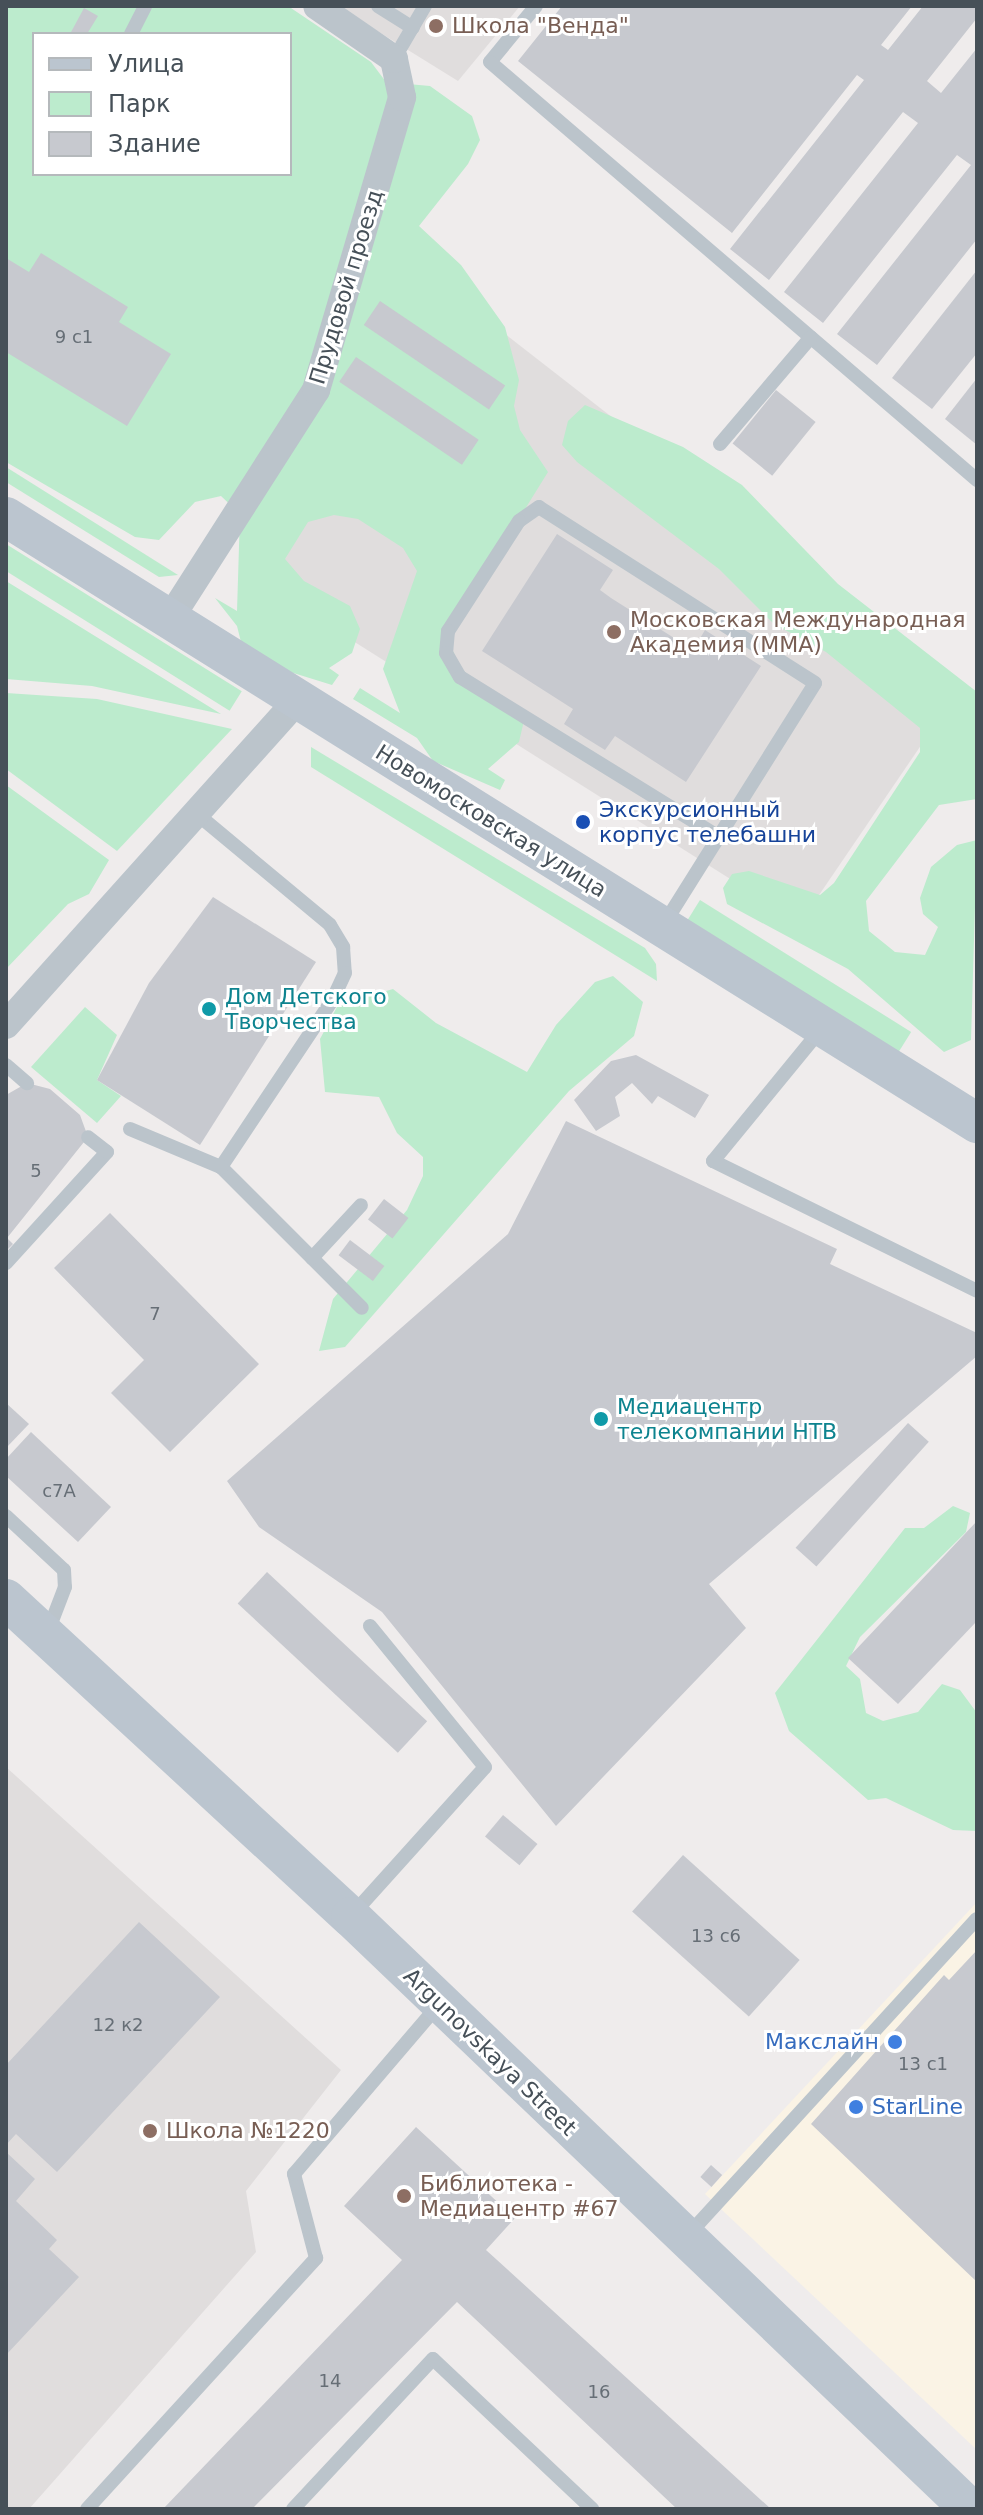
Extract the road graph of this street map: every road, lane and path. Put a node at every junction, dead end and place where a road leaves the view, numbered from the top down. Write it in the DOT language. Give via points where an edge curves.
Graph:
graph roads {
  1 [pos="145,6"];
  2 [pos="317,6"];
  3 [pos="378,6"];
  4 [pos="425,6"];
  5 [pos="536,6"];
  6 [pos="413,28"];
  7 [pos="132,32"];
  8 [pos="394,59"];
  9 [pos="811,337"];
  10 [pos="720,444"];
  11 [pos="977,480"];
  12 [pos="6,517"];
  13 [pos="169,620"];
  14 [pos="298,700"];
  15 [pos="197,814"];
  16 [pos="716,835"];
  17 [pos="662,928"];
  18 [pos="6,1025"];
  19 [pos="822,1028"];
  20 [pos="6,1065"];
  21 [pos="27,1083"];
  22 [pos="977,1123"];
  23 [pos="130,1129"];
  24 [pos="88,1137"];
  25 [pos="221,1167"];
  26 [pos="361,1205"];
  27 [pos="312,1258"];
  28 [pos="6,1263"];
  29 [pos="977,1291"];
  30 [pos="362,1308"];
  31 [pos="6,1516"];
  32 [pos="6,1599"];
  33 [pos="370,1626"];
  34 [pos="46,1636"];
  35 [pos="351,1917"];
  36 [pos="977,1919"];
  37 [pos="439,2004"];
  38 [pos="684,2239"];
  39 [pos="87,2509"];
  40 [pos="293,2509"];
  41 [pos="592,2509"];
  42 [pos="970,2509"];
  1 -- 7 [label="lane"];
  2 -- 8 [label="street"];
  3 -- 6 [label="lane"];
  4 -- 6 [label="lane"];
  5 -- 9 [label="lane" via="490,62"];
  6 -- 8 [label="lane"];
  8 -- 13 [label="street, Прудовой проезд" via="402,97 330,356 299,420"];
  9 -- 10 [label="lane"];
  9 -- 11 [label="lane"];
  12 -- 13 [label="main road, Новомосковская улица"];
  13 -- 14 [label="main road, Новомосковская улица"];
  14 -- 15 [label="street"];
  14 -- 17 [label="main road, Новомосковская улица"];
  15 -- 18 [label="street"];
  15 -- 25 [label="lane" via="330,925 344,960 333,999"];
  16 -- 16 [label="lane" via="460,677 446,653 448,631 519,521 539,507 815,683"];
  16 -- 17 [label="lane"];
  17 -- 19 [label="main road, Новомосковская улица"];
  19 -- 22 [label="main road, Новомосковская улица"];
  19 -- 29 [label="lane" via="713,1161"];
  20 -- 21 [label="lane"];
  23 -- 25 [label="lane"];
  24 -- 28 [label="lane" via="107,1152"];
  25 -- 27 [label="lane"];
  26 -- 27 [label="lane"];
  27 -- 30 [label="lane"];
  31 -- 34 [label="lane" via="64,1570 65,1587"];
  32 -- 34 [label="main road, Argunovskaya Street"];
  33 -- 35 [label="lane" via="485,1767"];
  34 -- 35 [label="main road, Argunovskaya Street"];
  35 -- 37 [label="main road, Argunovskaya Street"];
  36 -- 38 [label="lane"];
  37 -- 38 [label="main road, Argunovskaya Street"];
  37 -- 39 [label="lane" via="294,2174 316,2258"];
  38 -- 42 [label="main road, Argunovskaya Street"];
  40 -- 41 [label="lane" via="433,2359"];
}
